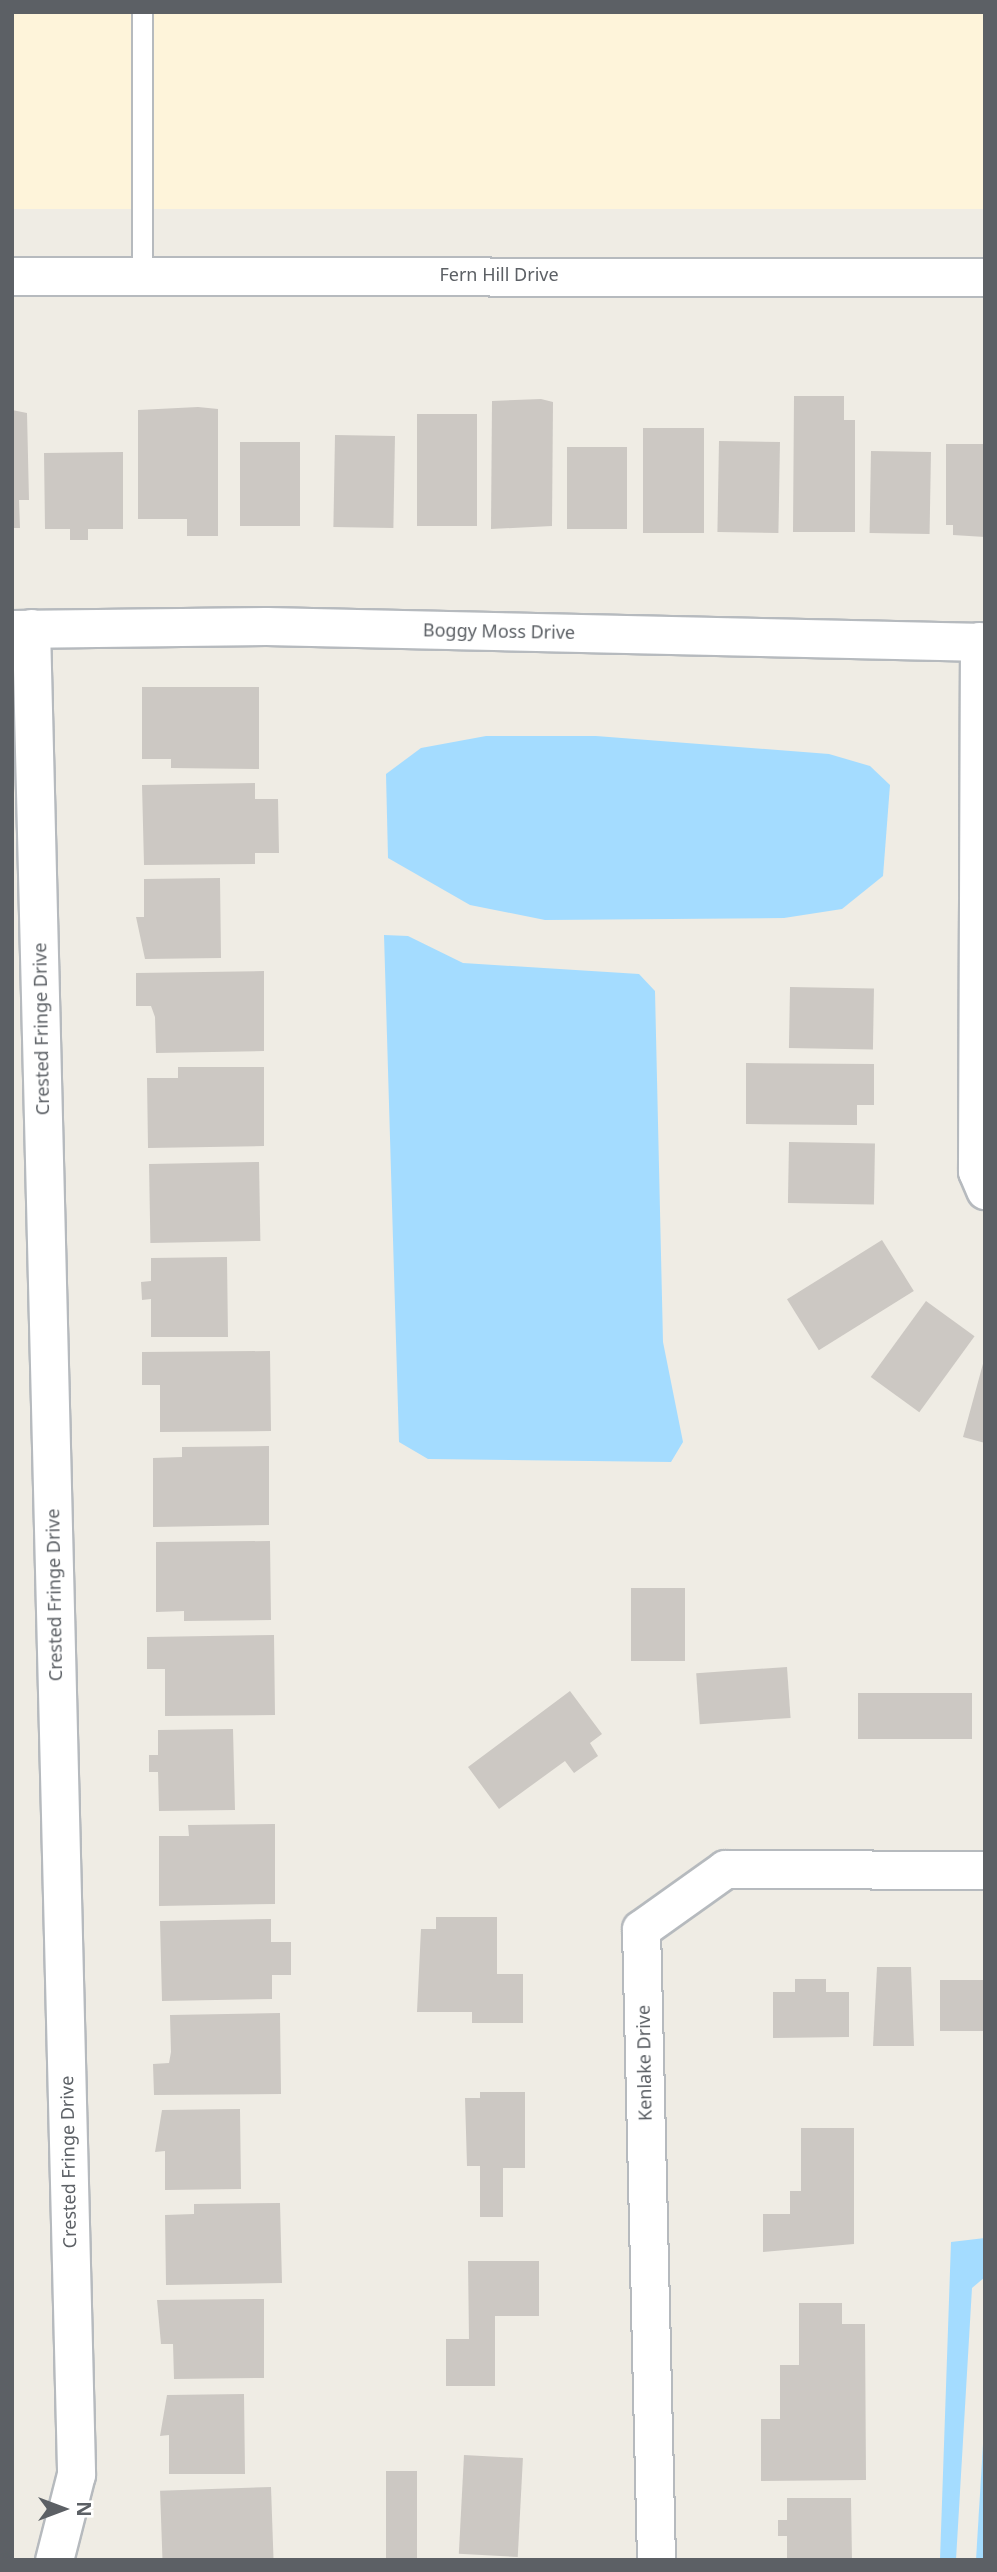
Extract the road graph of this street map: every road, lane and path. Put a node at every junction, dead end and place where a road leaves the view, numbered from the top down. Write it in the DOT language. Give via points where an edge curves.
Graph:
graph roads {
  1 [pos="142,12"];
  2 [pos="12,276"];
  3 [pos="142,276"];
  4 [pos="985,277"];
  5 [pos="22,629"];
  6 [pos="982,641"];
  7 [pos="985,1190"];
  8 [pos="985,1870"];
  9 [pos="54,2560"];
  10 [pos="656,2560"];
  1 -- 3 [label="lane"];
  2 -- 3 [label="street, Fern Hill Drive"];
  3 -- 4 [label="street, Fern Hill Drive"];
  5 -- 6 [label="street, Boggy Moss Drive" via="267,626"];
  5 -- 9 [label="street, Crested Fringe Drive" via="76,2474"];
  6 -- 7 [label="street" via="977,1171"];
  8 -- 10 [label="street, Kenlake Drive" via="724,1869 641,1929"];
}
